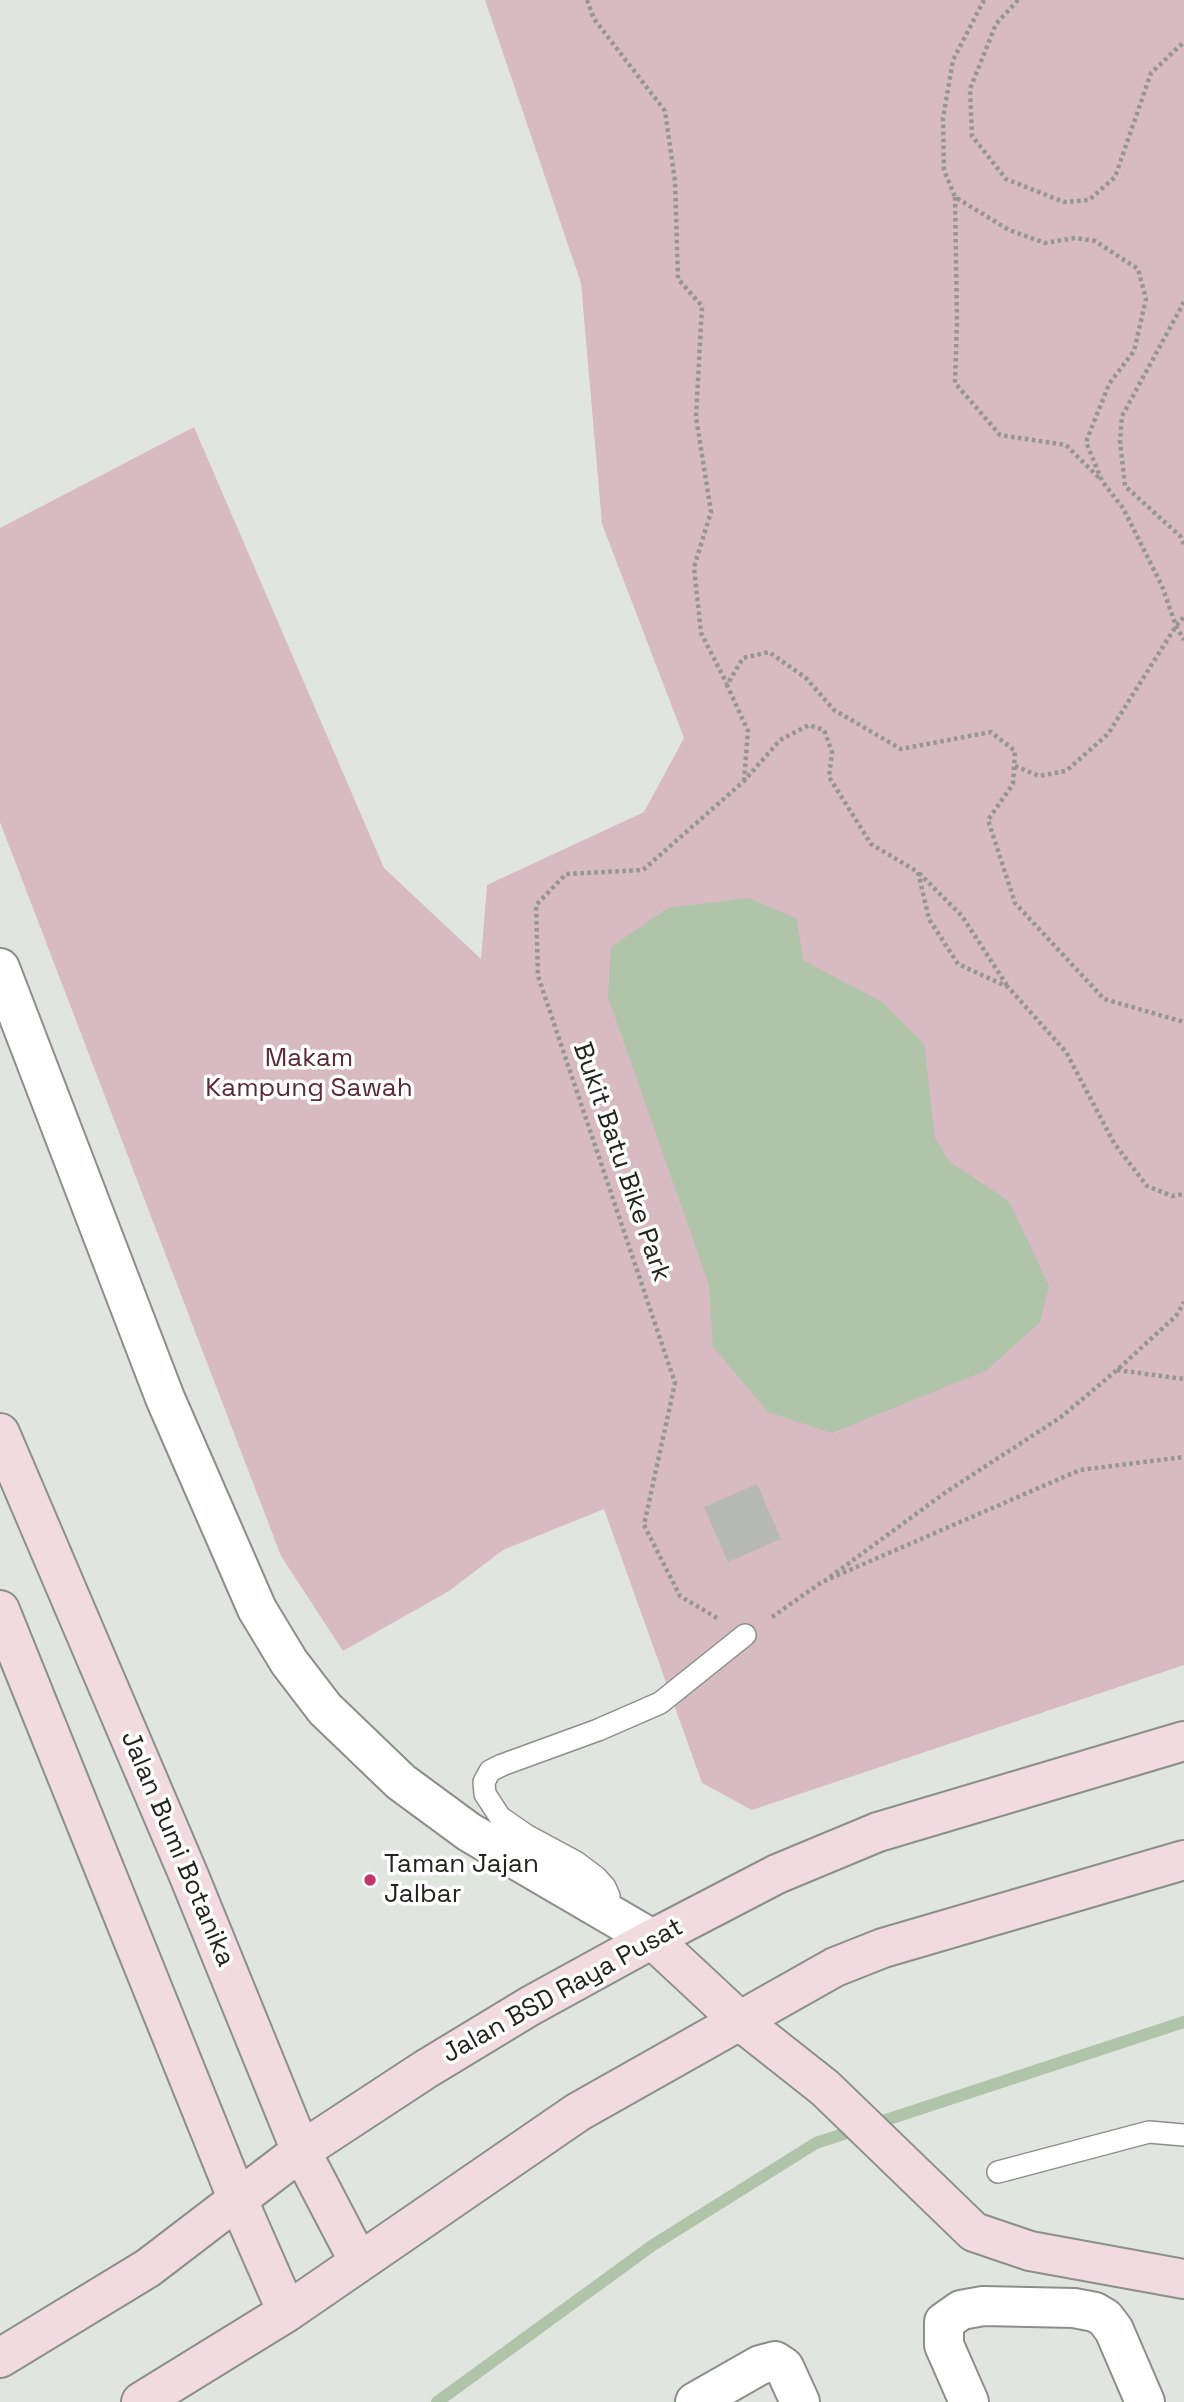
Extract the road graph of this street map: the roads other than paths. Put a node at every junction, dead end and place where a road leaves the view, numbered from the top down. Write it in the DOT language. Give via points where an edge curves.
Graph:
graph roads {
  1 [pos="0,968"];
  2 [pos="0,1433"];
  3 [pos="0,1610"];
  4 [pos="745,1635"];
  5 [pos="1184,1741"];
  6 [pos="1184,1860"];
  7 [pos="605,1911"];
  8 [pos="652,1939"];
  9 [pos="739,2020"];
  10 [pos="1184,2136"];
  11 [pos="301,2151"];
  12 [pos="998,2172"];
  13 [pos="237,2198"];
  14 [pos="359,2262"];
  15 [pos="1184,2279"];
  16 [pos="287,2312"];
  17 [pos="0,2358"];
  18 [pos="794,2388"];
  19 [pos="141,2402"];
  20 [pos="695,2402"];
  21 [pos="969,2402"];
  22 [pos="1145,2402"];
  1 -- 7 [label="street" via="165,1398 257,1609 289,1662 325,1709 401,1783 469,1832"];
  2 -- 11 [label="main road, Jalan Bumi Botanika"];
  3 -- 13 [label="main road"];
  4 -- 7 [label="lane" via="660,1703 502,1765 484,1782 485,1794 500,1817 596,1877 608,1896"];
  5 -- 8 [label="main road, Jalan BSD Raya Pusat" via="878,1832 777,1874"];
  6 -- 9 [label="main road" via="883,1948 835,1967"];
  7 -- 8 [label="street"];
  8 -- 9 [label="main road"];
  8 -- 11 [label="main road, Jalan BSD Raya Pusat" via="426,2068"];
  9 -- 14 [label="main road" via="578,2112"];
  9 -- 15 [label="main road" via="825,2088 974,2232 1030,2252"];
  10 -- 12 [label="lane" via="1149,2132"];
  11 -- 13 [label="main road, Jalan BSD Raya Pusat"];
  11 -- 14 [label="main road, Jalan Bumi Botanika"];
  13 -- 16 [label="main road"];
  13 -- 17 [label="main road, Jalan BSD Raya Pusat" via="148,2268"];
  14 -- 16 [label="main road"];
  16 -- 19 [label="main road"];
  18 -- 20 [label="street" via="784,2367 775,2361"];
  21 -- 22 [label="street" via="944,2345 944,2322 961,2310 983,2306 1095,2312 1114,2330"];
}
